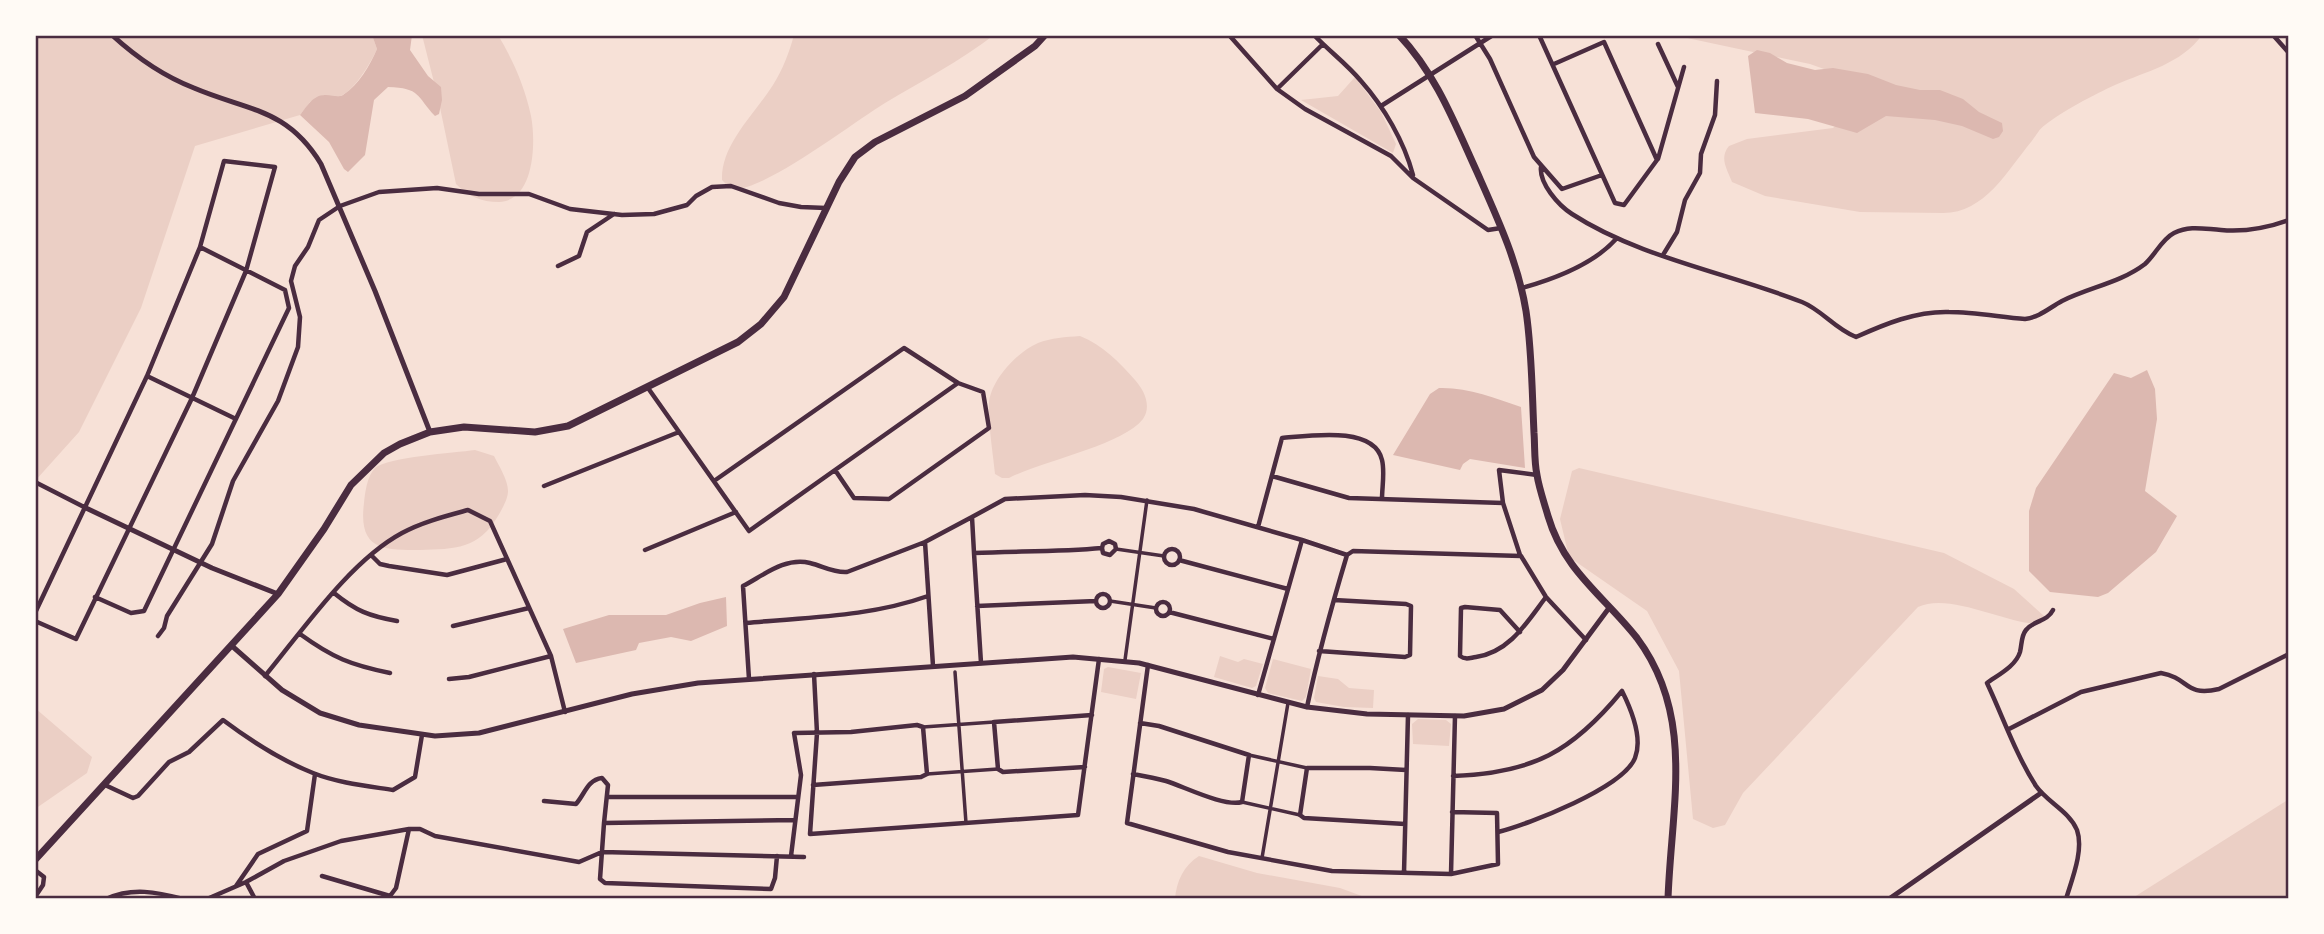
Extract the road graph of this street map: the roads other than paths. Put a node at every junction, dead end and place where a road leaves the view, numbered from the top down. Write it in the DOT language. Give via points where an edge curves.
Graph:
graph roads {
  1 [pos="112,35"];
  2 [pos="1045,35"];
  3 [pos="1229,35"];
  4 [pos="1314,35"];
  5 [pos="1399,35"];
  6 [pos="1475,35"];
  7 [pos="1493,35"];
  8 [pos="1539,35"];
  9 [pos="2273,35"];
  10 [pos="1480,43"];
  11 [pos="1323,44"];
  12 [pos="1658,44"];
  13 [pos="2289,53"];
  14 [pos="1554,64"];
  15 [pos="1684,67"];
  16 [pos="1430,74"];
  17 [pos="1717,81"];
  18 [pos="1678,88"];
  19 [pos="1278,89"];
  20 [pos="1381,106"];
  21 [pos="1657,160"];
  22 [pos="1541,167"];
  23 [pos="1602,175"];
  24 [pos="1413,178"];
  25 [pos="340,206"];
  26 [pos="827,208"];
  27 [pos="614,214"];
  28 [pos="2289,220"];
  29 [pos="1501,228"];
  30 [pos="1616,239"];
  31 [pos="200,247"];
  32 [pos="1663,255"];
  33 [pos="558,266"];
  34 [pos="246,271"];
  35 [pos="1521,288"];
  36 [pos="147,376"];
  37 [pos="957,383"];
  38 [pos="648,388"];
  39 [pos="192,398"];
  40 [pos="236,419"];
  41 [pos="430,432"];
  42 [pos="679,432"];
  43 [pos="835,470"];
  44 [pos="1537,475"];
  45 [pos="1272,476"];
  46 [pos="714,481"];
  47 [pos="35,482"];
  48 [pos="544,486"];
  49 [pos="1382,499"];
  50 [pos="1147,500"];
  51 [pos="1503,503"];
  52 [pos="86,508"];
  53 [pos="736,512"];
  54 [pos="972,517"];
  55 [pos="128,527"];
  56 [pos="1258,527"];
  57 [pos="1302,540"];
  58 [pos="925,542"];
  59 [pos="173,548"];
  60 [pos="1102,548"];
  61 [pos="1116,548"];
  62 [pos="645,550"];
  63 [pos="1139,551"];
  64 [pos="974,553"];
  65 [pos="370,555"];
  66 [pos="1347,555"];
  67 [pos="1164,556"];
  68 [pos="1521,556"];
  69 [pos="507,559"];
  70 [pos="1179,560"];
  71 [pos="202,563"];
  72 [pos="1288,589"];
  73 [pos="334,593"];
  74 [pos="278,594"];
  75 [pos="928,596"];
  76 [pos="95,597"];
  77 [pos="1546,597"];
  78 [pos="1334,600"];
  79 [pos="1096,601"];
  80 [pos="1110,601"];
  81 [pos="1132,604"];
  82 [pos="977,606"];
  83 [pos="1156,607"];
  84 [pos="529,608"];
  85 [pos="1609,608"];
  86 [pos="2053,610"];
  87 [pos="1169,611"];
  88 [pos="35,614"];
  89 [pos="35,621"];
  90 [pos="397,621"];
  91 [pos="746,623"];
  92 [pos="453,626"];
  93 [pos="1520,632"];
  94 [pos="300,634"];
  95 [pos="158,636"];
  96 [pos="1274,639"];
  97 [pos="1586,640"];
  98 [pos="232,646"];
  99 [pos="1319,651"];
  100 [pos="2289,654"];
  101 [pos="551,656"];
  102 [pos="1099,658"];
  103 [pos="1125,660"];
  104 [pos="981,663"];
  105 [pos="1148,665"];
  106 [pos="933,666"];
  107 [pos="955,671"];
  108 [pos="390,673"];
  109 [pos="814,674"];
  110 [pos="265,676"];
  111 [pos="449,679"];
  112 [pos="749,679"];
  113 [pos="1258,695"];
  114 [pos="1288,703"];
  115 [pos="1307,706"];
  116 [pos="565,712"];
  117 [pos="1092,715"];
  118 [pos="1408,715"];
  119 [pos="1455,716"];
  120 [pos="994,722"];
  121 [pos="1140,723"];
  122 [pos="959,725"];
  123 [pos="923,727"];
  124 [pos="2009,729"];
  125 [pos="817,733"];
  126 [pos="422,735"];
  127 [pos="1249,755"];
  128 [pos="1279,763"];
  129 [pos="1085,767"];
  130 [pos="1307,768"];
  131 [pos="998,769"];
  132 [pos="1406,770"];
  133 [pos="962,772"];
  134 [pos="315,774"];
  135 [pos="927,774"];
  136 [pos="1133,774"];
  137 [pos="1453,776"];
  138 [pos="105,785"];
  139 [pos="813,785"];
  140 [pos="2041,793"];
  141 [pos="607,797"];
  142 [pos="798,797"];
  143 [pos="544,801"];
  144 [pos="1242,802"];
  145 [pos="1271,809"];
  146 [pos="1452,811"];
  147 [pos="1300,815"];
  148 [pos="795,820"];
  149 [pos="604,823"];
  150 [pos="966,823"];
  151 [pos="1405,824"];
  152 [pos="409,830"];
  153 [pos="1499,832"];
  154 [pos="602,852"];
  155 [pos="777,856"];
  156 [pos="791,856"];
  157 [pos="804,857"];
  158 [pos="35,860"];
  159 [pos="1262,860"];
  160 [pos="35,870"];
  161 [pos="1404,873"];
  162 [pos="1451,874"];
  163 [pos="322,876"];
  164 [pos="246,882"];
  165 [pos="236,887"];
  166 [pos="35,897"];
  167 [pos="106,899"];
  168 [pos="183,899"];
  169 [pos="207,899"];
  170 [pos="255,899"];
  171 [pos="1668,899"];
  172 [pos="1889,899"];
  173 [pos="2066,899"];
  1 -- 25 [label="street" via="177,80 282,121 312,150"];
  2 -- 26 [label="main road" via="965,96 864,149 849,166"];
  3 -- 19 [label="street"];
  4 -- 11 [label="street"];
  5 -- 16 [label="main road"];
  6 -- 10 [label="street"];
  7 -- 10 [label="street"];
  8 -- 14 [label="street"];
  9 -- 13 [label="street"];
  10 -- 16 [label="street"];
  10 -- 22 [label="street"];
  11 -- 19 [label="street"];
  11 -- 20 [label="street"];
  12 -- 18 [label="street"];
  14 -- 21 [label="street" via="1604,42"];
  14 -- 23 [label="street"];
  15 -- 18 [label="street"];
  16 -- 20 [label="street"];
  16 -- 29 [label="main road"];
  17 -- 32 [label="street" via="1715,115 1701,154 1700,173"];
  18 -- 21 [label="street"];
  19 -- 24 [label="street" via="1391,156"];
  20 -- 24 [label="street"];
  21 -- 23 [label="street" via="1624,205 1615,203"];
  22 -- 23 [label="street" via="1562,188"];
  22 -- 30 [label="street" via="1540,176 1570,213"];
  24 -- 29 [label="street" via="1488,230"];
  25 -- 27 [label="street" via="379,192 437,188 529,194 570,209"];
  25 -- 41 [label="street"];
  25 -- 71 [label="street" via="319,220 295,266 291,281 300,317 298,347 278,401 233,481"];
  26 -- 27 [label="street" via="779,203 732,186 712,187 687,205 654,214"];
  26 -- 38 [label="main road" via="796,276 771,314 738,342"];
  27 -- 33 [label="street" via="587,232 579,256"];
  28 -- 32 [label="street" via="2253,230 2201,227 2171,234 2146,263 2117,281 2093,287 2036,317 1922,314 1856,337 1805,304"];
  29 -- 35 [label="main road"];
  30 -- 32 [label="street"];
  30 -- 35 [label="street" via="1579,265"];
  31 -- 34 [label="street"];
  31 -- 34 [label="street" via="224,160 275,167"];
  31 -- 36 [label="street"];
  34 -- 39 [label="street"];
  34 -- 40 [label="street" via="285,290 289,308"];
  35 -- 44 [label="main road" via="1530,344"];
  36 -- 39 [label="street"];
  36 -- 52 [label="street"];
  37 -- 43 [label="street"];
  37 -- 43 [label="street" via="983,392 989,428 889,499 854,498"];
  37 -- 46 [label="street" via="904,348"];
  38 -- 41 [label="main road" via="585,420 551,430 464,427"];
  38 -- 42 [label="street"];
  39 -- 40 [label="street"];
  39 -- 55 [label="street"];
  40 -- 59 [label="street"];
  41 -- 74 [label="main road" via="384,453 362,473"];
  42 -- 46 [label="street"];
  42 -- 48 [label="street"];
  43 -- 53 [label="street" via="749,531"];
  44 -- 51 [label="street" via="1499,470"];
  44 -- 85 [label="main road" via="1560,547"];
  45 -- 49 [label="street" via="1349,498"];
  45 -- 49 [label="street" via="1282,438 1350,436 1382,457"];
  45 -- 56 [label="street"];
  46 -- 53 [label="street"];
  47 -- 52 [label="street"];
  49 -- 51 [label="street"];
  50 -- 54 [label="street" via="1085,495 1015,498"];
  50 -- 56 [label="street"];
  50 -- 63 [label="street"];
  51 -- 68 [label="street"];
  52 -- 55 [label="street"];
  52 -- 88 [label="street"];
  53 -- 62 [label="street"];
  54 -- 58 [label="street"];
  54 -- 64 [label="street"];
  55 -- 59 [label="street"];
  55 -- 76 [label="street"];
  56 -- 57 [label="street"];
  57 -- 66 [label="street"];
  57 -- 72 [label="street"];
  58 -- 75 [label="street"];
  58 -- 91 [label="street" via="847,572 804,562 781,565 743,586"];
  59 -- 71 [label="street"];
  59 -- 76 [label="street" via="144,611 131,613"];
  60 -- 61 [label="street" via="1108,555"];
  60 -- 61 [label="street" via="1109,541"];
  60 -- 64 [label="street"];
  61 -- 63 [label="street"];
  63 -- 67 [label="street"];
  63 -- 81 [label="street"];
  64 -- 82 [label="street"];
  65 -- 69 [label="street" via="380,564 447,575"];
  65 -- 69 [label="street" via="419,525 468,510 490,521"];
  65 -- 73 [label="street"];
  66 -- 68 [label="street" via="1353,551"];
  66 -- 78 [label="street"];
  67 -- 70 [label="street" via="1171,565"];
  67 -- 70 [label="street" via="1173,550"];
  68 -- 77 [label="street"];
  69 -- 84 [label="street"];
  70 -- 72 [label="street"];
  71 -- 74 [label="street"];
  71 -- 95 [label="street"];
  72 -- 96 [label="street"];
  73 -- 90 [label="street" via="355,610"];
  73 -- 94 [label="street"];
  74 -- 98 [label="main road"];
  75 -- 91 [label="street" via="851,615"];
  75 -- 106 [label="street"];
  76 -- 89 [label="street" via="76,639"];
  77 -- 93 [label="street"];
  77 -- 97 [label="street"];
  78 -- 99 [label="street"];
  78 -- 99 [label="street" via="1411,606 1410,655"];
  79 -- 80 [label="street" via="1105,608"];
  79 -- 80 [label="street" via="1103,594"];
  79 -- 82 [label="street"];
  80 -- 81 [label="street"];
  81 -- 83 [label="street"];
  81 -- 103 [label="street"];
  82 -- 104 [label="street"];
  83 -- 87 [label="street" via="1160,615"];
  83 -- 87 [label="street" via="1165,602"];
  84 -- 92 [label="street"];
  84 -- 101 [label="street"];
  85 -- 97 [label="street"];
  85 -- 171 [label="main road" via="1653,665 1673,716 1676,771"];
  86 -- 124 [label="street" via="2026,630 2014,662 1987,683"];
  87 -- 96 [label="street"];
  91 -- 112 [label="street"];
  93 -- 93 [label="street" via="1505,646 1483,656 1460,656 1461,608 1500,610"];
  94 -- 108 [label="street" via="327,654 357,667"];
  94 -- 110 [label="street"];
  96 -- 113 [label="street"];
  97 -- 119 [label="street" via="1563,670 1529,698 1491,713"];
  98 -- 110 [label="street"];
  98 -- 138 [label="main road"];
  99 -- 115 [label="street"];
  100 -- 124 [label="street" via="2207,692 2161,673 2098,687"];
  101 -- 111 [label="street"];
  101 -- 116 [label="street"];
  102 -- 103 [label="street"];
  102 -- 104 [label="street"];
  102 -- 117 [label="street"];
  103 -- 105 [label="street"];
  104 -- 106 [label="street"];
  105 -- 113 [label="street"];
  105 -- 121 [label="street"];
  106 -- 109 [label="street"];
  107 -- 122 [label="street"];
  109 -- 112 [label="street"];
  109 -- 125 [label="street"];
  110 -- 126 [label="street" via="296,700 326,715"];
  112 -- 116 [label="street" via="664,688"];
  113 -- 114 [label="street"];
  114 -- 115 [label="street"];
  114 -- 128 [label="street"];
  115 -- 118 [label="street"];
  116 -- 126 [label="street" via="479,733"];
  117 -- 120 [label="street"];
  117 -- 129 [label="street"];
  118 -- 119 [label="street"];
  118 -- 132 [label="street"];
  119 -- 137 [label="street"];
  120 -- 122 [label="street"];
  120 -- 131 [label="street"];
  121 -- 127 [label="street"];
  121 -- 136 [label="street"];
  122 -- 123 [label="street"];
  122 -- 133 [label="street"];
  123 -- 125 [label="street"];
  123 -- 135 [label="street"];
  124 -- 140 [label="street"];
  125 -- 139 [label="street"];
  125 -- 142 [label="street" via="794,733 801,775"];
  126 -- 134 [label="street" via="415,778 393,790"];
  127 -- 128 [label="street"];
  127 -- 144 [label="street"];
  128 -- 130 [label="street"];
  128 -- 145 [label="street"];
  129 -- 131 [label="street"];
  129 -- 150 [label="street" via="1078,815"];
  130 -- 132 [label="street"];
  130 -- 147 [label="street"];
  131 -- 133 [label="street"];
  132 -- 151 [label="street"];
  133 -- 135 [label="street"];
  133 -- 150 [label="street"];
  134 -- 138 [label="street" via="275,756 223,720 189,752 169,762 138,796"];
  134 -- 165 [label="street" via="307,831 258,854"];
  135 -- 139 [label="street"];
  136 -- 144 [label="street"];
  136 -- 159 [label="street" via="1127,823"];
  137 -- 146 [label="street"];
  137 -- 153 [label="street" via="1513,770 1556,752 1589,728 1622,691 1637,745 1628,770 1570,804"];
  138 -- 158 [label="main road"];
  139 -- 150 [label="street" via="810,834"];
  140 -- 172 [label="street"];
  140 -- 173 [label="street" via="2077,831 2077,860"];
  141 -- 142 [label="street"];
  141 -- 143 [label="street" via="606,780 597,778 576,804"];
  141 -- 149 [label="street"];
  142 -- 148 [label="street"];
  144 -- 145 [label="street"];
  145 -- 147 [label="street"];
  145 -- 159 [label="street"];
  146 -- 153 [label="street" via="1497,813"];
  146 -- 162 [label="street"];
  147 -- 151 [label="street"];
  148 -- 149 [label="street"];
  148 -- 156 [label="street"];
  149 -- 154 [label="street"];
  151 -- 161 [label="street"];
  152 -- 154 [label="street" via="579,862"];
  152 -- 163 [label="street" via="396,888 390,896"];
  152 -- 164 [label="street" via="310,850"];
  153 -- 162 [label="street" via="1498,864"];
  154 -- 155 [label="street"];
  154 -- 155 [label="street" via="600,879 605,883 771,889"];
  155 -- 156 [label="street"];
  156 -- 157 [label="street"];
  159 -- 161 [label="street" via="1332,871"];
  160 -- 166 [label="street" via="44,877"];
  161 -- 162 [label="street"];
  164 -- 165 [label="street"];
  164 -- 170 [label="street"];
  165 -- 169 [label="street"];
  167 -- 168 [label="street" via="135,891"];
}
